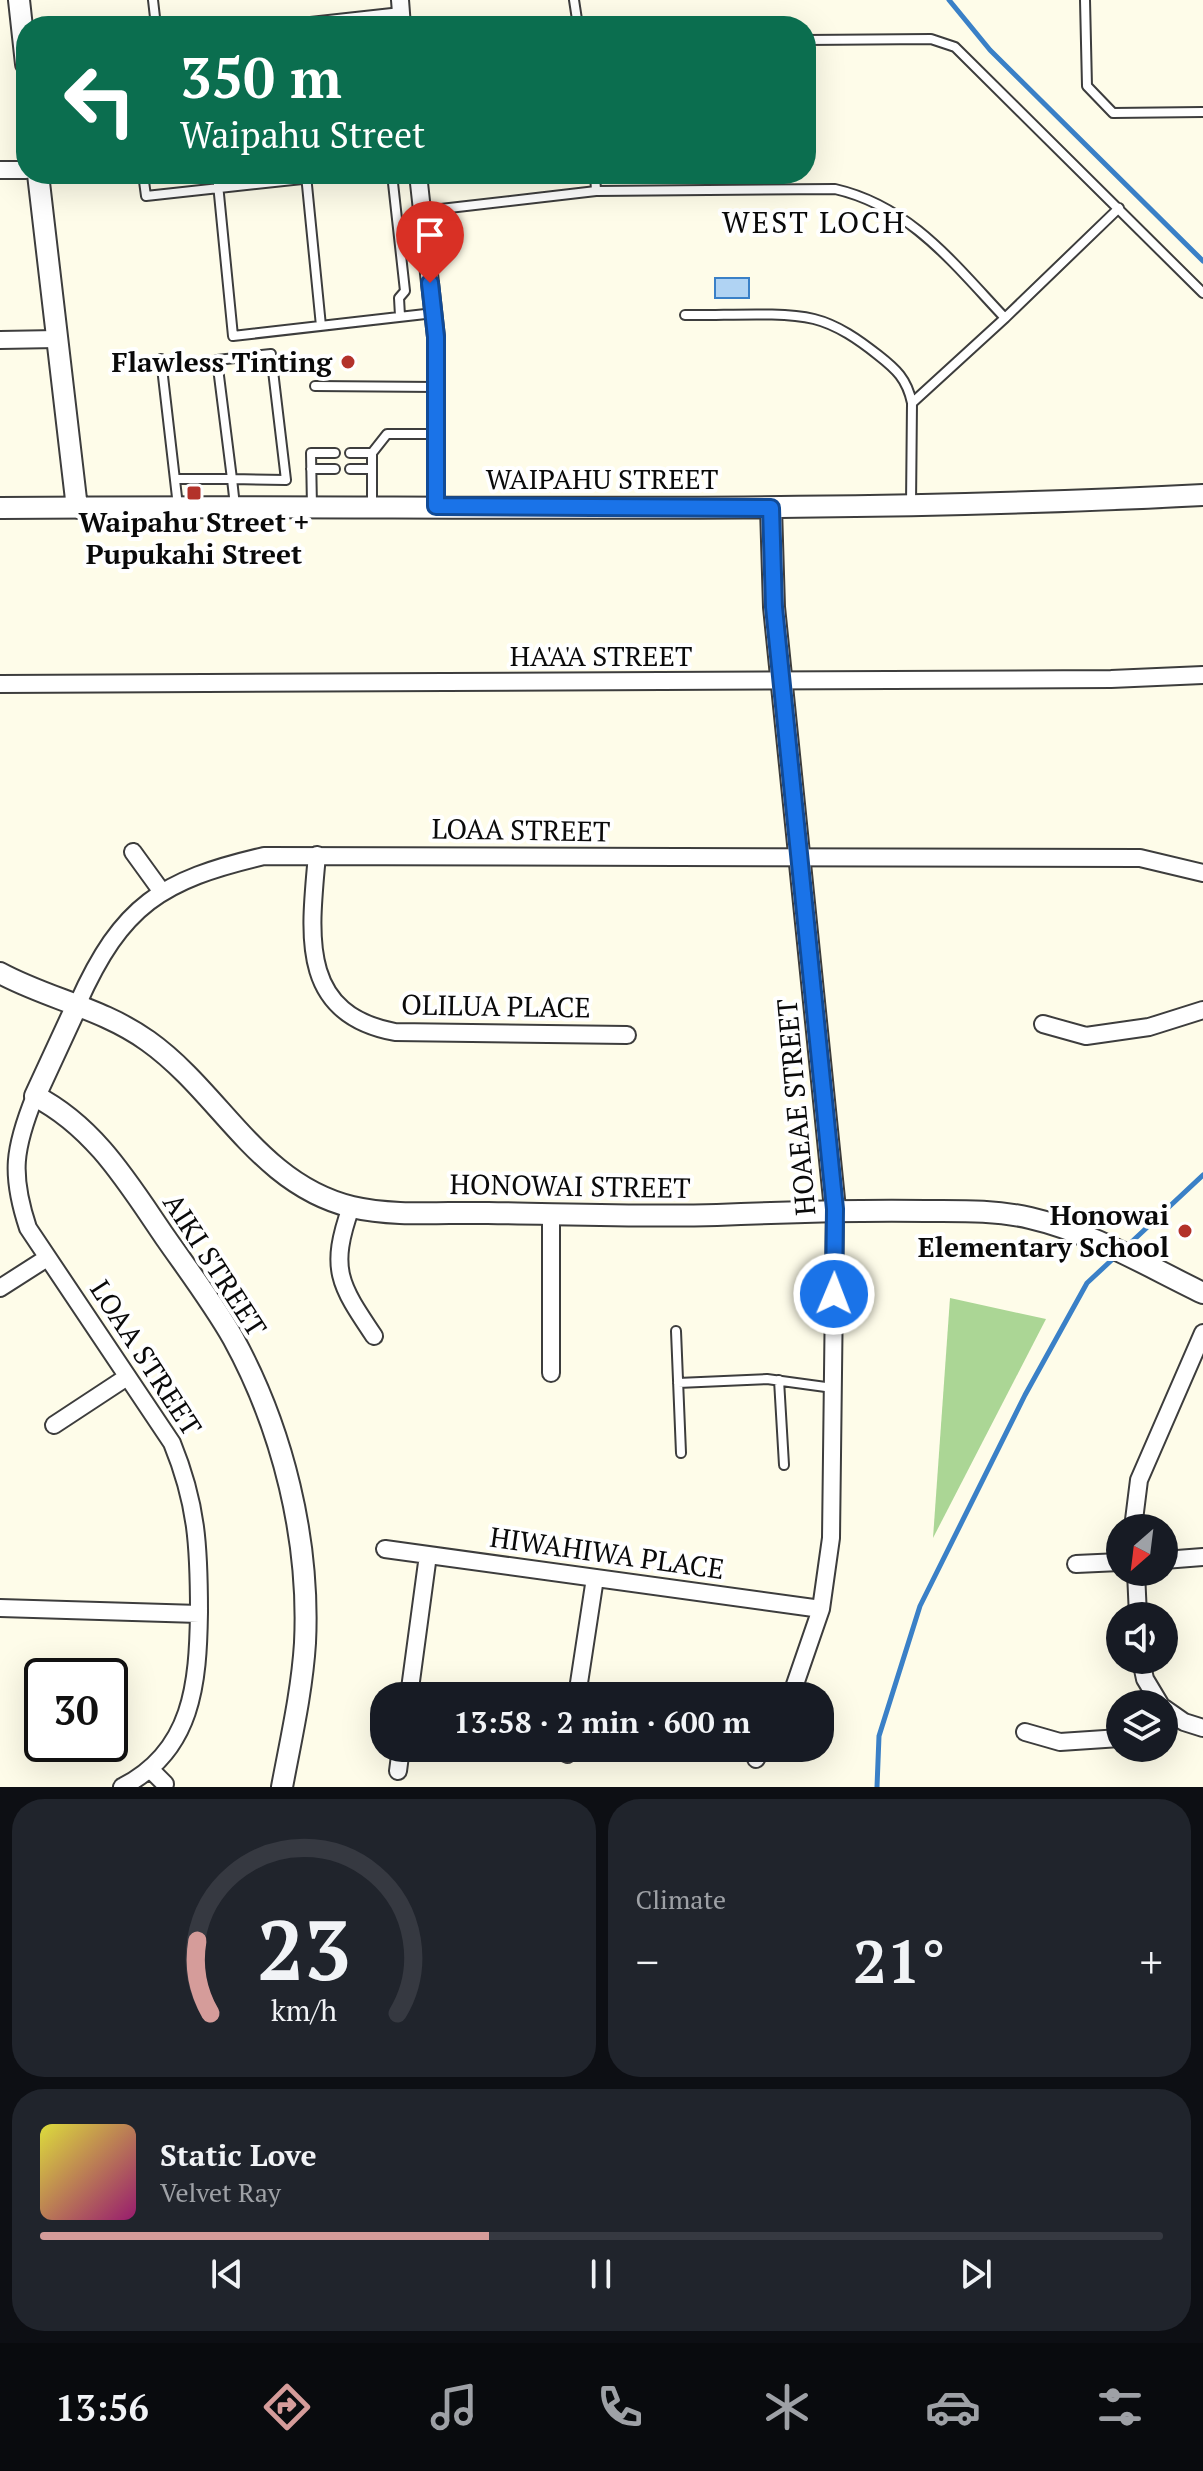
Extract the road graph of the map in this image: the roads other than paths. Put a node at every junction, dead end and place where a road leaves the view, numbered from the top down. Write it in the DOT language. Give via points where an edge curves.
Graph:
graph roads {
  1 [pos="1085,0"];
  2 [pos="401,13"];
  3 [pos="372,16"];
  4 [pos="816,40"];
  5 [pos="1203,112"];
  6 [pos="39,184"];
  7 [pos="144,184"];
  8 [pos="218,184"];
  9 [pos="247,184"];
  10 [pos="307,184"];
  11 [pos="393,184"];
  12 [pos="419,184"];
  13 [pos="596,184"];
  14 [pos="218,188"];
  15 [pos="596,191"];
  16 [pos="1119,208"];
  17 [pos="423,211"];
  18 [pos="1203,293"];
  19 [pos="434,313"];
  20 [pos="685,315"];
  21 [pos="400,316"];
  22 [pos="1005,318"];
  23 [pos="321,326"];
  24 [pos="57,339"];
  25 [pos="0,340"];
  26 [pos="161,359"];
  27 [pos="315,386"];
  28 [pos="436,387"];
  29 [pos="912,403"];
  30 [pos="436,434"];
  31 [pos="335,453"];
  32 [pos="350,453"];
  33 [pos="372,453"];
  34 [pos="311,469"];
  35 [pos="335,469"];
  36 [pos="350,469"];
  37 [pos="372,469"];
  38 [pos="175,479"];
  39 [pos="232,479"];
  40 [pos="1203,495"];
  41 [pos="911,505"];
  42 [pos="436,506"];
  43 [pos="179,507"];
  44 [pos="235,507"];
  45 [pos="312,507"];
  46 [pos="372,507"];
  47 [pos="0,508"];
  48 [pos="77,508"];
  49 [pos="771,508"];
  50 [pos="1203,675"];
  51 [pos="782,682"];
  52 [pos="0,684"];
  53 [pos="133,852"];
  54 [pos="317,855"];
  55 [pos="799,855"];
  56 [pos="1203,873"];
  57 [pos="162,892"];
  58 [pos="0,973"];
  59 [pos="78,1003"];
  60 [pos="1203,1010"];
  61 [pos="1043,1024"];
  62 [pos="627,1035"];
  63 [pos="35,1096"];
  64 [pos="7,1167"];
  65 [pos="351,1207"];
  66 [pos="835,1209"];
  67 [pos="551,1214"];
  68 [pos="47,1258"];
  69 [pos="0,1288"];
  70 [pos="1203,1293"];
  71 [pos="676,1331"];
  72 [pos="1203,1333"];
  73 [pos="374,1336"];
  74 [pos="551,1373"];
  75 [pos="127,1377"];
  76 [pos="779,1380"];
  77 [pos="678,1383"];
  78 [pos="833,1388"];
  79 [pos="54,1425"];
  80 [pos="681,1453"];
  81 [pos="784,1465"];
  82 [pos="1135,1514"];
  83 [pos="385,1549"];
  84 [pos="428,1555"];
  85 [pos="1203,1557"];
  86 [pos="1178,1559"];
  87 [pos="1106,1563"];
  88 [pos="1076,1564"];
  89 [pos="595,1578"];
  90 [pos="0,1608"];
  91 [pos="821,1609"];
  92 [pos="199,1614"];
  93 [pos="411,1682"];
  94 [pos="579,1682"];
  95 [pos="796,1682"];
  96 [pos="1178,1716"];
  97 [pos="1203,1728"];
  98 [pos="1025,1732"];
  99 [pos="1106,1739"];
  100 [pos="399,1762"];
  101 [pos="151,1770"];
  102 [pos="398,1771"];
  103 [pos="165,1784"];
  104 [pos="122,1787"];
  105 [pos="282,1787"];
  1 -- 5 [label="lane" via="1087,86 1113,113"];
  2 -- 3 [label="lane"];
  4 -- 16 [label="lane" via="931,39 955,47"];
  6 -- 24 [label="street"];
  7 -- 14 [label="lane" via="146,196"];
  8 -- 14 [label="lane"];
  9 -- 14 [label="lane"];
  10 -- 23 [label="lane"];
  11 -- 21 [label="lane" via="405,291 399,298"];
  12 -- 17 [label="street"];
  13 -- 15 [label="lane"];
  14 -- 23 [label="lane" via="233,336"];
  15 -- 17 [label="lane"];
  15 -- 22 [label="lane" via="855,193 912,223"];
  16 -- 18 [label="lane"];
  16 -- 22 [label="lane"];
  17 -- 19 [label="street"];
  19 -- 21 [label="lane"];
  19 -- 28 [label="street"];
  20 -- 29 [label="lane" via="812,319 835,326 897,370 908,384"];
  21 -- 23 [label="lane"];
  22 -- 29 [label="lane"];
  24 -- 25 [label="street"];
  24 -- 48 [label="street"];
  26 -- 38 [label="lane"];
  27 -- 28 [label="lane"];
  28 -- 30 [label="street"];
  29 -- 41 [label="lane"];
  30 -- 33 [label="lane" via="387,434"];
  30 -- 42 [label="street"];
  31 -- 34 [label="lane" via="311,453"];
  32 -- 33 [label="lane"];
  33 -- 37 [label="lane"];
  34 -- 35 [label="lane"];
  34 -- 45 [label="lane"];
  36 -- 37 [label="lane"];
  37 -- 46 [label="lane"];
  38 -- 39 [label="lane"];
  38 -- 43 [label="lane"];
  39 -- 39 [label="lane" via="286,480 271,354 217,360"];
  39 -- 44 [label="lane"];
  40 -- 41 [label="street, WAIPAHU STREET"];
  41 -- 49 [label="street, WAIPAHU STREET"];
  42 -- 46 [label="street, WAIPAHU STREET"];
  42 -- 49 [label="street, WAIPAHU STREET"];
  43 -- 44 [label="street, WAIPAHU STREET"];
  43 -- 48 [label="street, WAIPAHU STREET"];
  44 -- 45 [label="street, WAIPAHU STREET"];
  45 -- 46 [label="street, WAIPAHU STREET"];
  47 -- 48 [label="street, WAIPAHU STREET"];
  49 -- 51 [label="street, HOAEAE STREET"];
  50 -- 51 [label="street, HA'A'A STREET"];
  51 -- 52 [label="street, HA'A'A STREET"];
  51 -- 55 [label="street, HOAEAE STREET"];
  53 -- 57 [label="street"];
  54 -- 55 [label="street, LOAA STREET"];
  54 -- 57 [label="street, LOAA STREET" via="248,860"];
  54 -- 62 [label="street, OLILUA PLACE" via="314,962 330,1000 348,1017 395,1032"];
  55 -- 56 [label="street, LOAA STREET" via="1140,858"];
  55 -- 66 [label="street, HOAEAE STREET"];
  57 -- 59 [label="street, LOAA STREET" via="118,928"];
  58 -- 59 [label="street, HONOWAI STREET"];
  59 -- 63 [label="street, LOAA STREET"];
  59 -- 65 [label="street, HONOWAI STREET" via="126,1027 175,1062 277,1171 321,1197"];
  60 -- 61 [label="street" via="1149,1027 1086,1036"];
  63 -- 64 [label="street, LOAA STREET"];
  63 -- 105 [label="street, AIKI STREET" via="77,1123 116,1165 233,1339 281,1456 301,1543 306,1598 299,1692"];
  64 -- 68 [label="street, LOAA STREET" via="28,1228"];
  65 -- 67 [label="street, HONOWAI STREET"];
  65 -- 73 [label="street" via="339,1257 340,1280"];
  66 -- 67 [label="street, HONOWAI STREET"];
  66 -- 70 [label="street, HONOWAI STREET" via="996,1213 1051,1224"];
  66 -- 78 [label="street, HOAEAE STREET"];
  67 -- 74 [label="street"];
  68 -- 69 [label="street"];
  68 -- 75 [label="street, LOAA STREET"];
  71 -- 77 [label="lane"];
  72 -- 82 [label="street" via="1139,1480"];
  75 -- 79 [label="street"];
  75 -- 92 [label="street, LOAA STREET" via="172,1443 187,1481 200,1542"];
  76 -- 77 [label="lane"];
  76 -- 78 [label="lane"];
  76 -- 81 [label="lane"];
  77 -- 80 [label="lane"];
  78 -- 91 [label="street, HOAEAE STREET" via="831,1538"];
  83 -- 84 [label="street, HIWAHIWA PLACE"];
  84 -- 89 [label="street, HIWAHIWA PLACE"];
  84 -- 93 [label="street"];
  85 -- 86 [label="street"];
  87 -- 88 [label="street"];
  89 -- 91 [label="street, HIWAHIWA PLACE"];
  89 -- 94 [label="street"];
  90 -- 92 [label="street"];
  91 -- 95 [label="street, HOAEAE STREET"];
  92 -- 101 [label="street, LOAA STREET" via="196,1688 171,1745"];
  96 -- 97 [label="street"];
  98 -- 99 [label="street" via="1060,1742"];
  100 -- 102 [label="street"];
  101 -- 103 [label="street"];
  101 -- 104 [label="street, LOAA STREET"];
}
